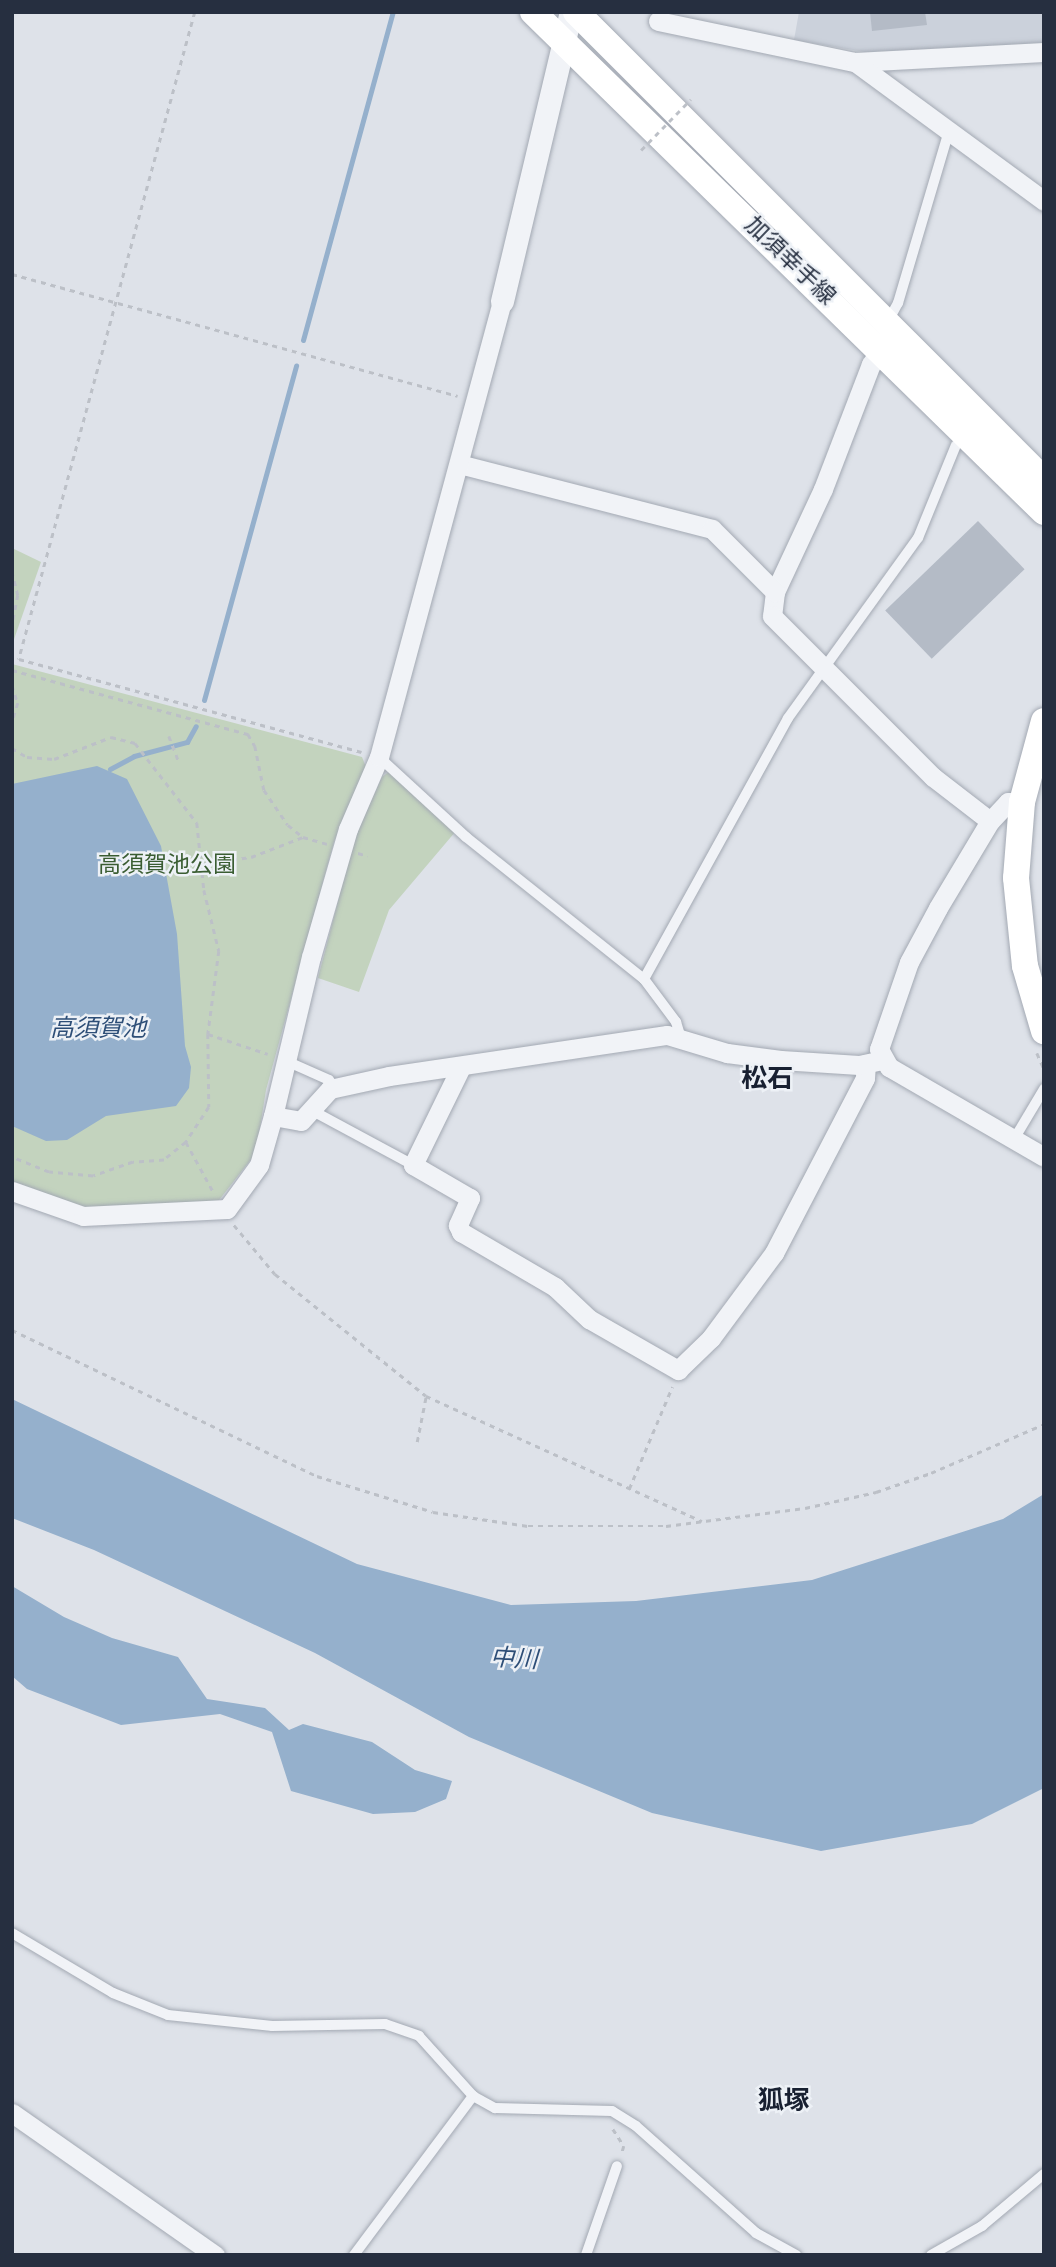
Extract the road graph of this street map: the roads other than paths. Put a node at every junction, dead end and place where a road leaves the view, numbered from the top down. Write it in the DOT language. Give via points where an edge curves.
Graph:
graph roads {
  1 [pos="533,12"];
  2 [pos="574,12"];
  3 [pos="658,22"];
  4 [pos="564,43"];
  5 [pos="1044,52"];
  6 [pos="855,62"];
  7 [pos="948,134"];
  8 [pos="1044,201"];
  9 [pos="502,301"];
  10 [pos="884,336"];
  11 [pos="956,445"];
  12 [pos="459,464"];
  13 [pos="1044,480"];
  14 [pos="1044,512"];
  15 [pos="775,592"];
  16 [pos="825,668"];
  17 [pos="1044,721"];
  18 [pos="379,757"];
  19 [pos="1022,802"];
  20 [pos="989,821"];
  21 [pos="644,979"];
  22 [pos="1044,1031"];
  23 [pos="681,1038"];
  24 [pos="284,1060"];
  25 [pos="875,1062"];
  26 [pos="461,1068"];
  27 [pos="334,1087"];
  28 [pos="1044,1089"];
  29 [pos="310,1110"];
  30 [pos="274,1116"];
  31 [pos="1013,1141"];
  32 [pos="1044,1157"];
  33 [pos="413,1165"];
  34 [pos="12,1191"];
  35 [pos="12,1933"];
  36 [pos="473,2096"];
  37 [pos="12,2113"];
  38 [pos="617,2166"];
  39 [pos="1044,2174"];
  40 [pos="215,2255"];
  41 [pos="354,2255"];
  42 [pos="586,2255"];
  43 [pos="796,2255"];
  44 [pos="931,2255"];
  1 -- 4 [label="main road, 加須幸手線"];
  2 -- 4 [label="street"];
  2 -- 10 [label="main road, 加須幸手線"];
  3 -- 6 [label="street"];
  4 -- 9 [label="street"];
  4 -- 10 [label="main road, 加須幸手線"];
  5 -- 6 [label="street"];
  6 -- 7 [label="street"];
  7 -- 8 [label="street"];
  7 -- 10 [label="lane"];
  9 -- 12 [label="street"];
  10 -- 13 [label="main road, 加須幸手線"];
  10 -- 14 [label="main road, 加須幸手線"];
  10 -- 15 [label="street" via="823,489"];
  11 -- 16 [label="lane" via="918,538"];
  12 -- 15 [label="street" via="712,529"];
  12 -- 18 [label="street"];
  15 -- 16 [label="street" via="772,616"];
  16 -- 20 [label="street" via="933,777"];
  16 -- 21 [label="lane" via="788,718"];
  17 -- 19 [label="main road"];
  18 -- 21 [label="lane" via="466,837"];
  18 -- 24 [label="street" via="341,848"];
  19 -- 20 [label="street" via="1008,802"];
  19 -- 22 [label="main road" via="1018,918 1025,966"];
  20 -- 25 [label="street" via="909,962"];
  21 -- 23 [label="lane" via="677,1022"];
  23 -- 25 [label="street" via="727,1054"];
  23 -- 26 [label="street" via="667,1035"];
  24 -- 27 [label="lane" via="329,1080"];
  24 -- 30 [label="street"];
  25 -- 31 [label="street"];
  25 -- 33 [label="street" via="774,1253 712,1338 678,1370 589,1319 555,1287 461,1232 458,1226 470,1198"];
  26 -- 27 [label="street"];
  26 -- 33 [label="street"];
  27 -- 29 [label="street"];
  28 -- 31 [label="lane"];
  29 -- 30 [label="street" via="301,1121"];
  29 -- 33 [label="lane"];
  30 -- 34 [label="street" via="259,1165 223,1205 83,1216"];
  31 -- 32 [label="street"];
  35 -- 36 [label="lane" via="113,1993 168,2015 272,2026 365,2023 400,2028 435,2050"];
  36 -- 41 [label="lane"];
  36 -- 43 [label="lane" via="495,2108 612,2111 636,2126 757,2234"];
  37 -- 40 [label="street"];
  38 -- 42 [label="lane"];
  39 -- 44 [label="lane" via="982,2226"];
}
